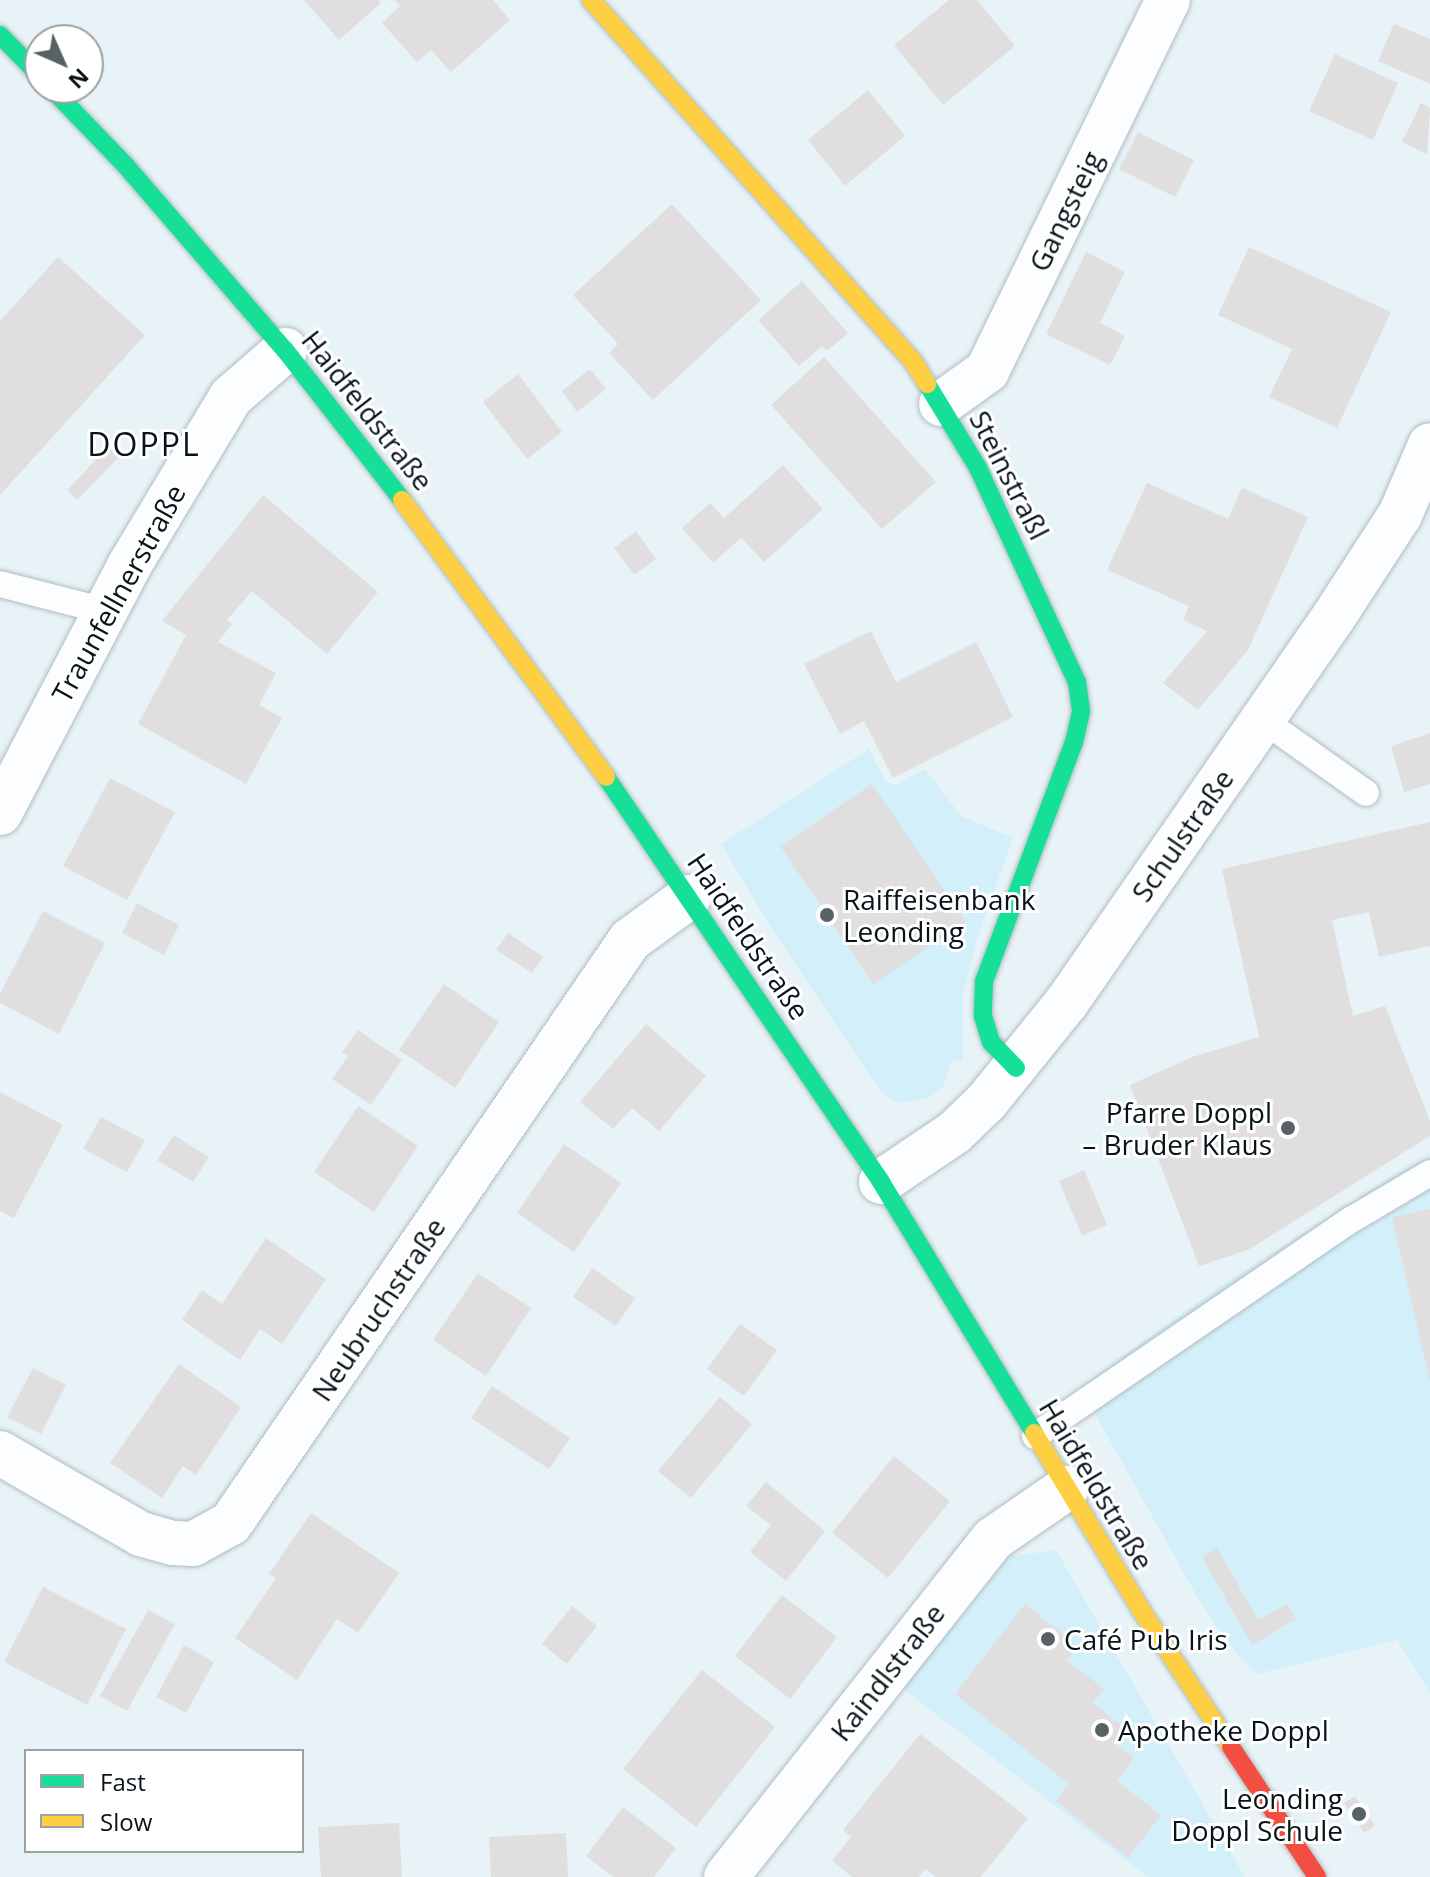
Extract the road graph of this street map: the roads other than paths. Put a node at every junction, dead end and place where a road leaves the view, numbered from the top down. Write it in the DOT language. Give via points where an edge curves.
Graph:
graph roads {
  1 [pos="591,0"];
  2 [pos="1168,0"];
  3 [pos="0,35"];
  4 [pos="24,60"];
  5 [pos="66,104"];
  6 [pos="285,350"];
  7 [pos="941,404"];
  8 [pos="1430,445"];
  9 [pos="0,584"];
  10 [pos="105,611"];
  11 [pos="1263,720"];
  12 [pos="1366,793"];
  13 [pos="0,813"];
  14 [pos="689,897"];
  15 [pos="1016,1068"];
  16 [pos="1430,1173"];
  17 [pos="881,1182"];
  18 [pos="1035,1436"];
  19 [pos="0,1453"];
  20 [pos="1067,1488"];
  21 [pos="726,1877"];
  22 [pos="1317,1877"];
  1 -- 7 [label="street, Steinstraßl" via="856,294"];
  2 -- 7 [label="street, Gangsteig" via="987,371"];
  3 -- 4 [label="street"];
  5 -- 6 [label="street, Haidfeldstraße"];
  6 -- 10 [label="street, Traunfellnerstraße" via="231,397"];
  6 -- 14 [label="street, Haidfeldstraße" via="492,619"];
  7 -- 15 [label="street, Steinstraßl" via="978,468 1060,641 1077,682 1081,712 984,981 983,1016 991,1042"];
  8 -- 11 [label="street, Schulstraße" via="1400,515"];
  9 -- 10 [label="lane"];
  10 -- 13 [label="street, Traunfellnerstraße"];
  11 -- 12 [label="lane"];
  11 -- 15 [label="street, Schulstraße"];
  14 -- 17 [label="street, Haidfeldstraße"];
  14 -- 19 [label="street, Neubruchstraße" via="630,940 231,1523 193,1544 141,1534"];
  15 -- 17 [label="street, Schulstraße" via="955,1132"];
  16 -- 18 [label="lane" via="1351,1220"];
  17 -- 18 [label="street, Haidfeldstraße"];
  18 -- 20 [label="street, Haidfeldstraße"];
  20 -- 21 [label="street, Kaindlstraße" via="993,1539"];
  20 -- 22 [label="street, Haidfeldstraße" via="1161,1642"];
}
